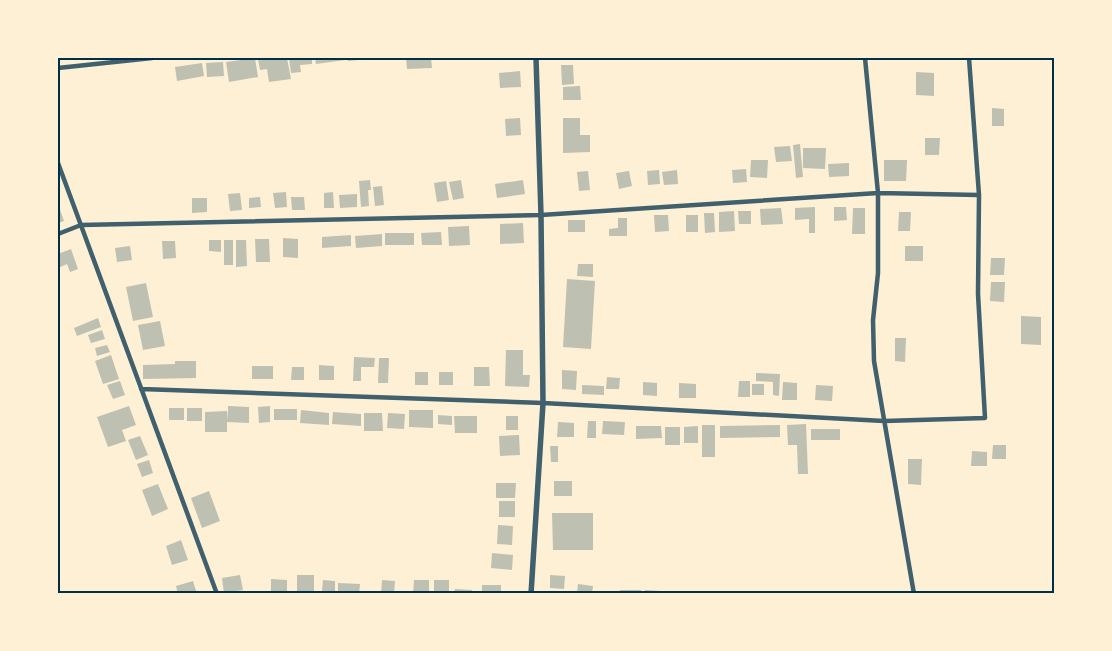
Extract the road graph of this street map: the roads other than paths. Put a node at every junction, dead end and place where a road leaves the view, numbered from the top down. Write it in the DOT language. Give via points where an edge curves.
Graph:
graph roads {
  1 [pos="152,58"];
  2 [pos="536,58"];
  3 [pos="865,58"];
  4 [pos="969,58"];
  5 [pos="58,68"];
  6 [pos="58,163"];
  7 [pos="878,193"];
  8 [pos="979,195"];
  9 [pos="541,215"];
  10 [pos="81,225"];
  11 [pos="58,234"];
  12 [pos="141,389"];
  13 [pos="543,403"];
  14 [pos="884,421"];
  15 [pos="217,594"];
  16 [pos="531,594"];
  17 [pos="914,594"];
  1 -- 5 [label="street"];
  2 -- 9 [label="street"];
  3 -- 7 [label="street"];
  4 -- 8 [label="street"];
  6 -- 10 [label="street"];
  7 -- 8 [label="street"];
  7 -- 9 [label="street"];
  7 -- 14 [label="street" via="874,353"];
  8 -- 14 [label="street" via="978,294 985,418"];
  9 -- 10 [label="street"];
  9 -- 13 [label="street"];
  10 -- 11 [label="street"];
  10 -- 12 [label="street"];
  12 -- 13 [label="street"];
  12 -- 15 [label="street"];
  13 -- 14 [label="street"];
  13 -- 16 [label="street"];
  14 -- 17 [label="street"];
}
